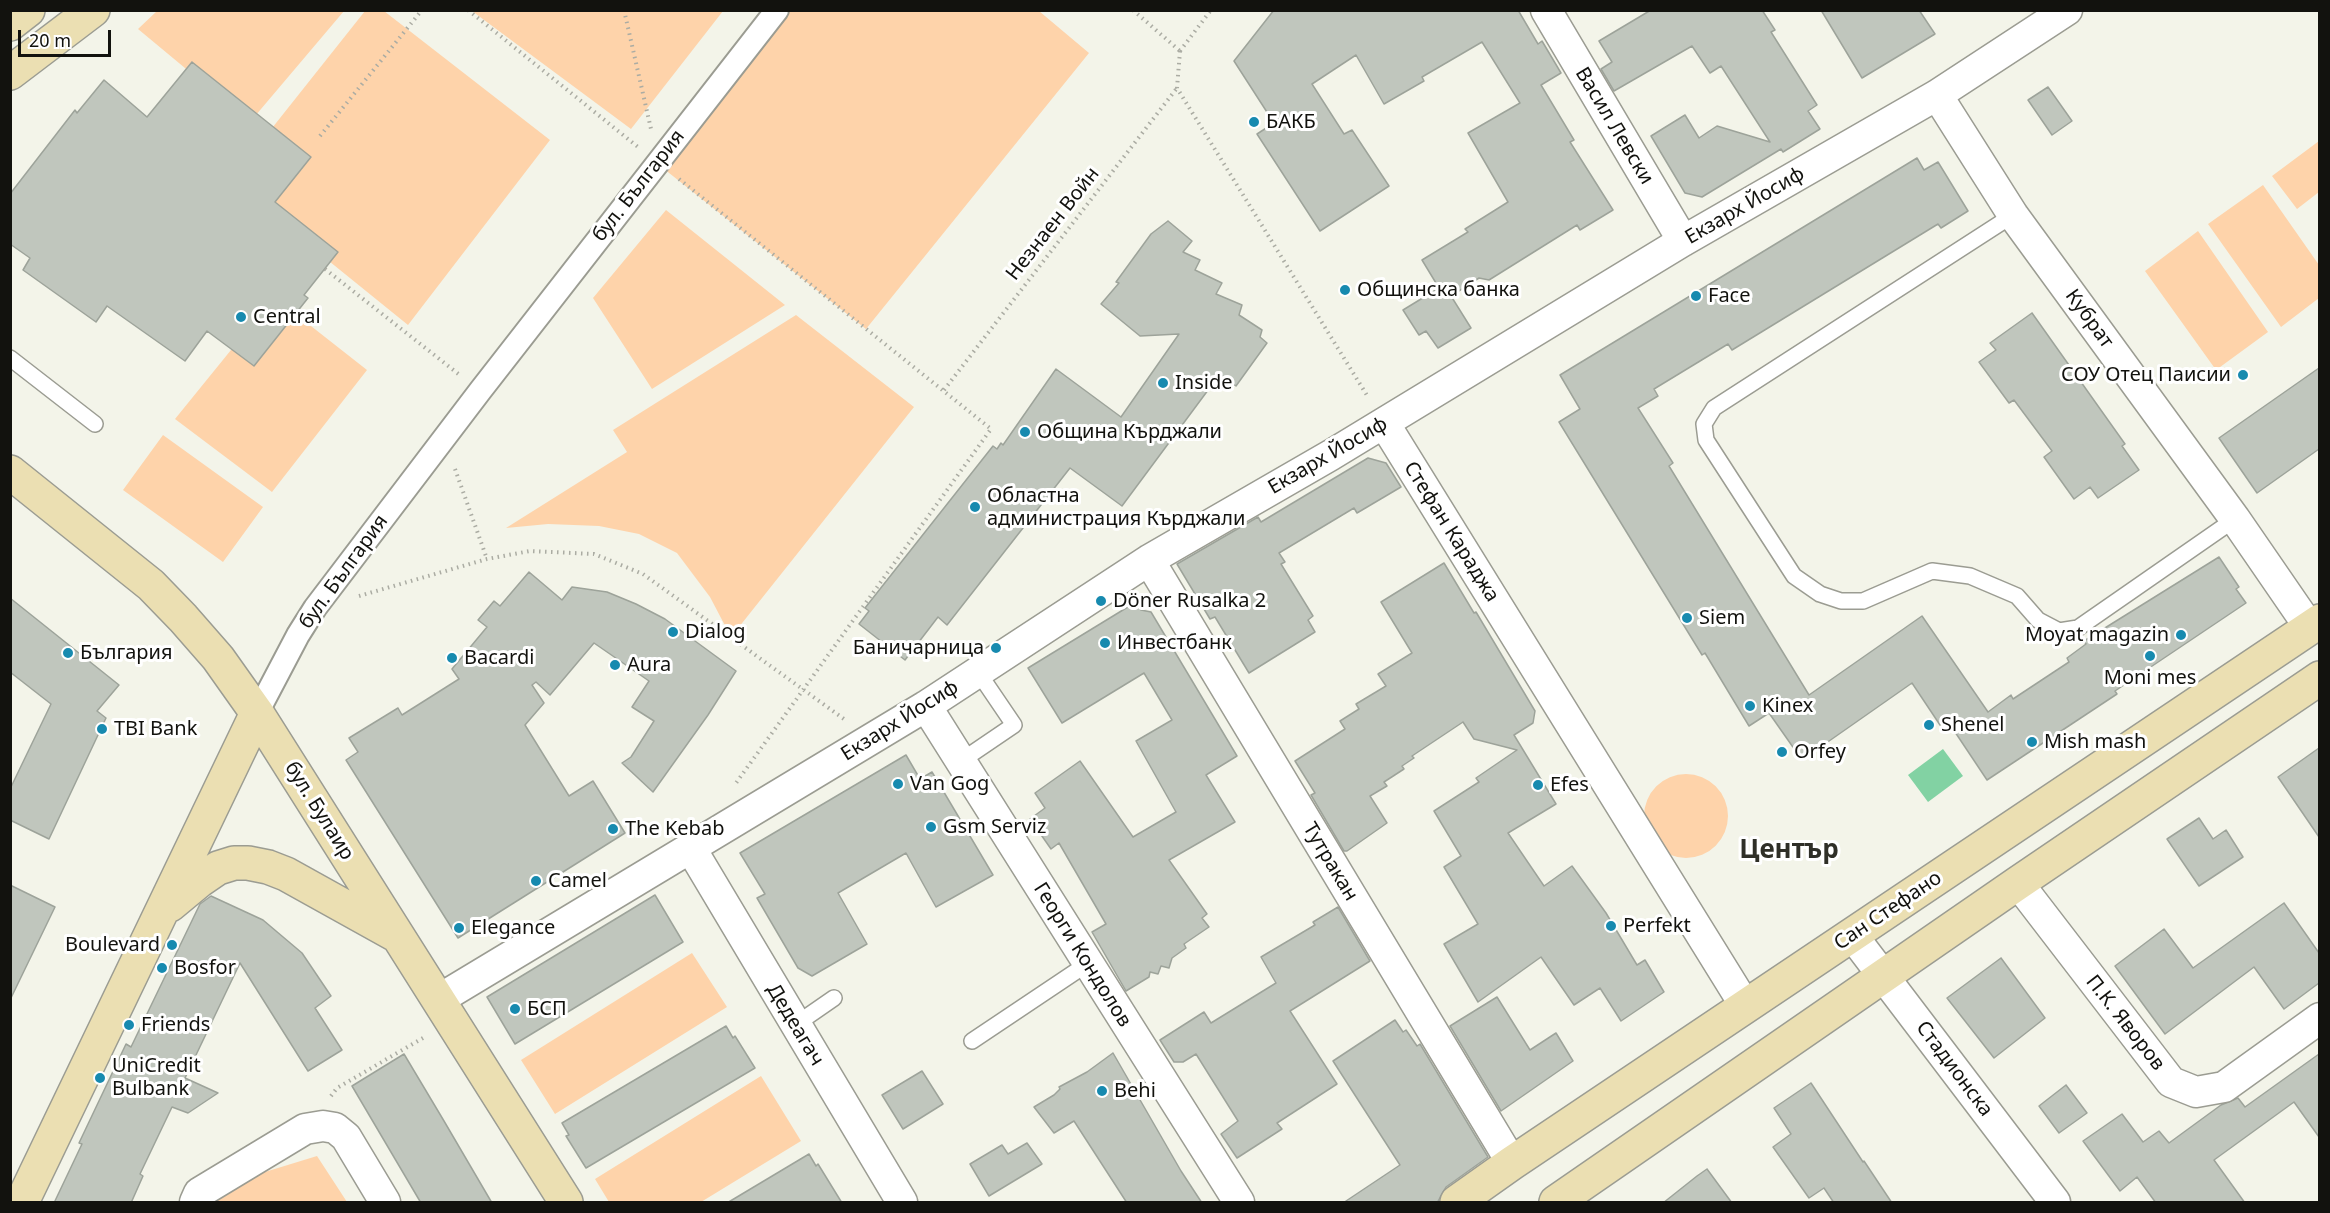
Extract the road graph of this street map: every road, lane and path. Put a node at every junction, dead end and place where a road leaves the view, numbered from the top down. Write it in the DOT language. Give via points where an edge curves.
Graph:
graph roads {
  1 [pos="28,10"];
  2 [pos="93,10"];
  3 [pos="422,10"];
  4 [pos="468,10"];
  5 [pos="624,10"];
  6 [pos="777,10"];
  7 [pos="1133,10"];
  8 [pos="1211,10"];
  9 [pos="1546,10"];
  10 [pos="2067,10"];
  11 [pos="10,24"];
  12 [pos="1180,51"];
  13 [pos="10,73"];
  14 [pos="1177,88"];
  15 [pos="1937,95"];
  16 [pos="320,136"];
  17 [pos="658,162"];
  18 [pos="2013,216"];
  19 [pos="1683,241"];
  20 [pos="325,269"];
  21 [pos="10,358"];
  22 [pos="944,390"];
  23 [pos="480,391"];
  24 [pos="1384,423"];
  25 [pos="95,424"];
  26 [pos="444,440"];
  27 [pos="10,472"];
  28 [pos="2235,519"];
  29 [pos="488,559"];
  30 [pos="1149,560"];
  31 [pos="315,608"];
  32 [pos="2315,625"];
  33 [pos="978,672"];
  34 [pos="2319,678"];
  35 [pos="803,690"];
  36 [pos="926,706"];
  37 [pos="257,713"];
  38 [pos="871,739"];
  39 [pos="961,761"];
  40 [pos="729,792"];
  41 [pos="690,847"];
  42 [pos="2018,883"];
  43 [pos="164,910"];
  44 [pos="1852,934"];
  45 [pos="398,936"];
  46 [pos="1087,964"];
  47 [pos="1884,977"];
  48 [pos="834,998"];
  49 [pos="1746,1007"];
  50 [pos="445,1011"];
  51 [pos="2319,1018"];
  52 [pos="795,1025"];
  53 [pos="972,1041"];
  54 [pos="305,1130"];
  55 [pos="1512,1163"];
  56 [pos="22,1203"];
  57 [pos="195,1203"];
  58 [pos="385,1203"];
  59 [pos="566,1203"];
  60 [pos="902,1203"];
  61 [pos="1239,1203"];
  62 [pos="1457,1203"];
  63 [pos="1556,1203"];
  64 [pos="2055,1203"];
  1 -- 11 [label="main road"];
  2 -- 13 [label="main road"];
  3 -- 16 [label="path"];
  4 -- 17 [label="path"];
  5 -- 17 [label="path"];
  6 -- 17 [label="street, бул. България"];
  7 -- 12 [label="path"];
  8 -- 12 [label="path"];
  9 -- 19 [label="street, Васил Левски"];
  10 -- 15 [label="street, Екзарх Йосиф"];
  12 -- 14 [label="path"];
  14 -- 22 [label="path, Незнаен Войн"];
  14 -- 24 [label="path"];
  15 -- 18 [label="street, Кубрат"];
  15 -- 19 [label="street, Екзарх Йосиф"];
  17 -- 22 [label="path"];
  17 -- 23 [label="street, бул. България"];
  18 -- 28 [label="street, Кубрат"];
  18 -- 28 [label="lane" via="1714,408 1704,424 1706,440 1794,576 1820,594 1841,601 1863,601 1932,572 1970,576 2017,596 2038,620 2059,632 2078,628"];
  19 -- 24 [label="street, Екзарх Йосиф"];
  20 -- 23 [label="path"];
  21 -- 25 [label="lane"];
  22 -- 35 [label="path" via="991,429"];
  23 -- 26 [label="street, бул. България"];
  24 -- 30 [label="street, Екзарх Йосиф"];
  24 -- 49 [label="street, Стефан Караджа"];
  26 -- 29 [label="path"];
  26 -- 31 [label="street, бул. България"];
  27 -- 37 [label="main road, бул. Булаир" via="151,585 218,658"];
  28 -- 32 [label="street, Кубрат"];
  29 -- 31 [label="path"];
  29 -- 35 [label="path" via="530,551 594,554 643,574"];
  30 -- 33 [label="street, Екзарх Йосиф"];
  30 -- 55 [label="street, Тутракан"];
  31 -- 37 [label="street, бул. България"];
  32 -- 44 [label="main road, Сан Стефано"];
  33 -- 36 [label="street, Екзарх Йосиф"];
  33 -- 39 [label="lane" via="1014,725"];
  34 -- 42 [label="main road"];
  35 -- 38 [label="path"];
  35 -- 40 [label="path"];
  36 -- 38 [label="street, Екзарх Йосиф"];
  36 -- 39 [label="street, Георги Кондолов"];
  37 -- 43 [label="main road, бул. България"];
  37 -- 45 [label="main road, бул. Булаир"];
  38 -- 41 [label="street, Екзарх Йосиф"];
  39 -- 46 [label="street, Георги Кондолов"];
  41 -- 50 [label="street, Екзарх Йосиф"];
  41 -- 52 [label="street, Дедеагач"];
  42 -- 47 [label="main road"];
  42 -- 51 [label="street, П.К. Яворов" via="2172,1082 2196,1092 2224,1088"];
  43 -- 45 [label="main road" via="218,868 248,863 286,874"];
  43 -- 56 [label="main road, бул. България"];
  44 -- 47 [label="street, Стадионска"];
  44 -- 49 [label="main road, Сан Стефано"];
  45 -- 50 [label="main road, бул. Булаир"];
  46 -- 53 [label="lane"];
  46 -- 61 [label="street, Георги Кондолов"];
  47 -- 63 [label="main road"];
  47 -- 64 [label="street, Стадионска"];
  48 -- 52 [label="lane"];
  49 -- 55 [label="main road, Сан Стефано"];
  50 -- 54 [label="path" via="337,1088"];
  50 -- 59 [label="main road, бул. Булаир"];
  52 -- 60 [label="street, Дедеагач"];
  54 -- 57 [label="street" via="199,1193"];
  54 -- 58 [label="street" via="335,1128 346,1137"];
  55 -- 62 [label="main road, Сан Стефано"];
}
